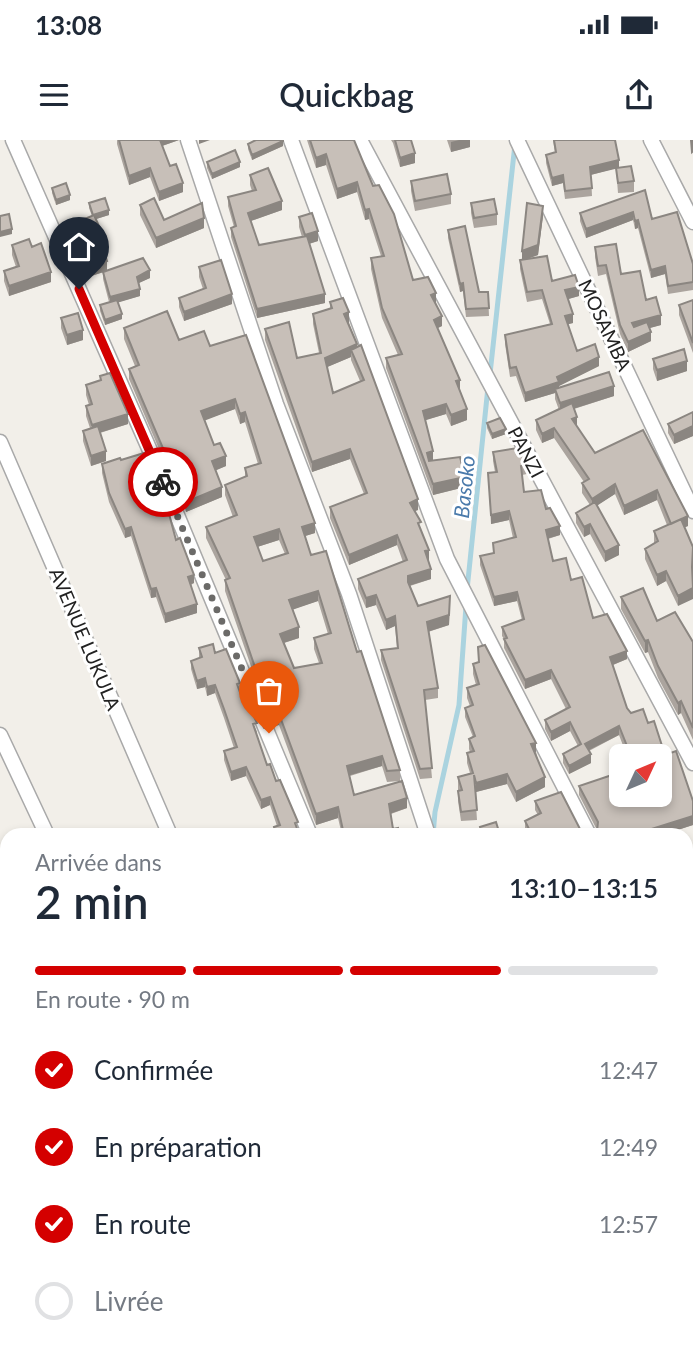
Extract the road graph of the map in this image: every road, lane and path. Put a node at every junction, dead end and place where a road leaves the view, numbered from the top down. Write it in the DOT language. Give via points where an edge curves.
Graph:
graph roads {
  1 [pos="13,140"];
  2 [pos="188,140"];
  3 [pos="291,140"];
  4 [pos="360,140"];
  5 [pos="517,140"];
  6 [pos="651,140"];
  7 [pos="693,222"];
  8 [pos="0,442"];
  9 [pos="693,511"];
  10 [pos="0,735"];
  11 [pos="693,762"];
  12 [pos="44,828"];
  13 [pos="167,828"];
  14 [pos="307,828"];
  15 [pos="426,828"];
  16 [pos="586,828"];
  1 -- 14 [label="street" via="157,467"];
  2 -- 15 [label="street" via="276,404 349,594"];
  3 -- 16 [label="street" via="447,559"];
  4 -- 11 [label="street, PANZI"];
  5 -- 9 [label="street, MOSAMBA"];
  6 -- 7 [label="street"];
  8 -- 13 [label="street, AVENUE LUKULA"];
  10 -- 12 [label="street"];
}
